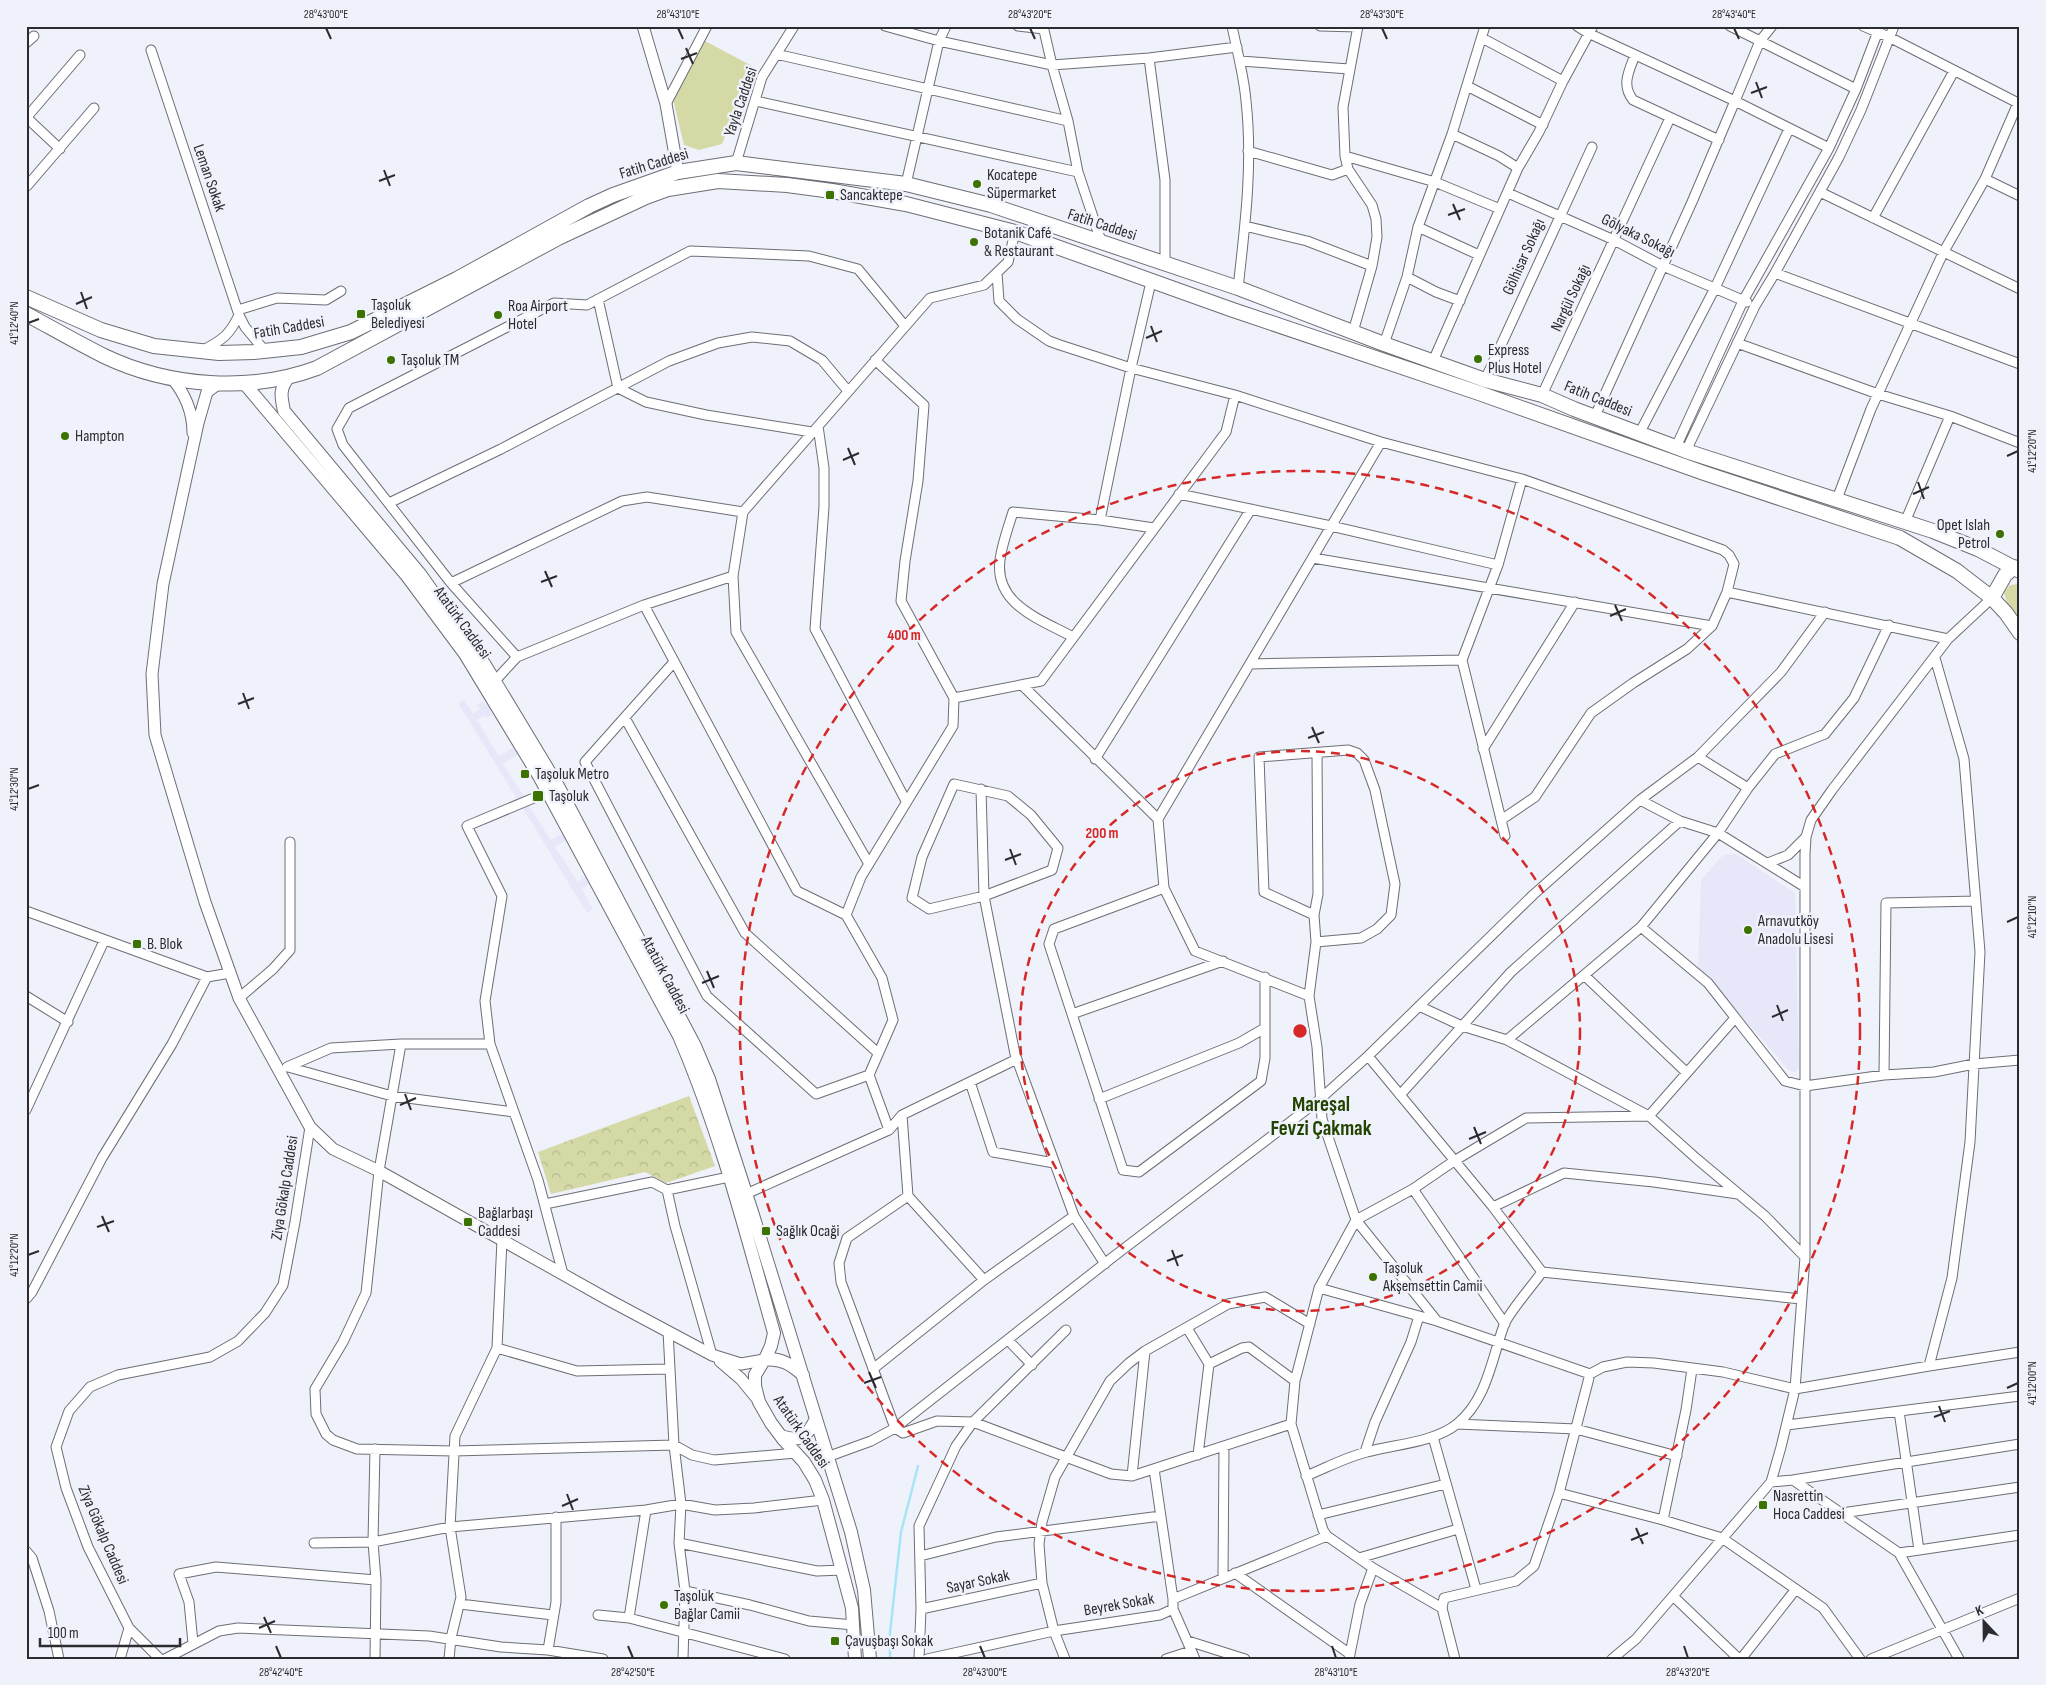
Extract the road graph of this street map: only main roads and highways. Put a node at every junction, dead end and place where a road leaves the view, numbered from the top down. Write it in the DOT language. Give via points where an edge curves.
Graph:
graph roads {
  1 [pos="26,297"];
  2 [pos="26,314"];
  3 [pos="127,338"];
  4 [pos="302,346"];
  5 [pos="106,357"];
  6 [pos="294,376"];
  7 [pos="244,383"];
  8 [pos="2018,567"];
  9 [pos="1992,598"];
  10 [pos="2020,633"];
  11 [pos="491,684"];
  12 [pos="764,1360"];
  13 [pos="803,1376"];
  14 [pos="816,1419"];
  15 [pos="781,1436"];
  16 [pos="855,1659"];
  17 [pos="870,1659"];
  1 -- 3 [label="main road, Fatih Caddesi"];
  2 -- 5 [label="main road, Fatih Caddesi"];
  3 -- 4 [label="main road, Fatih Caddesi" via="154,346 219,353"];
  3 -- 5 [label="main road" via="112,345"];
  4 -- 6 [label="main road" via="309,361 307,367"];
  4 -- 8 [label="main road, Fatih Caddesi" via="352,332 589,206 678,172 736,163 906,184 991,206 1238,288 1485,380 1542,395 1681,449 1905,522"];
  5 -- 7 [label="main road, Fatih Caddesi" via="171,378"];
  6 -- 7 [label="main road, Fatih Caddesi"];
  6 -- 9 [label="main road, Fatih Caddesi" via="350,351 558,238 646,197 718,181 832,191 906,204 1015,232 1722,480 1900,538 1957,571"];
  6 -- 11 [label="main road, Atatürk Caddesi" via="284,383 281,392 284,411 420,574 463,633"];
  7 -- 11 [label="main road, Atatürk Caddesi" via="407,576"];
  8 -- 9 [label="main road" via="2005,575"];
  9 -- 10 [label="main road, Fatih Caddesi"];
  11 -- 12 [label="main road, Atatürk Caddesi" via="679,1036 698,1081 774,1333"];
  11 -- 13 [label="main road, Atatürk Caddesi" via="558,786 695,1046 709,1079"];
  12 -- 13 [label="main road" via="779,1360"];
  12 -- 15 [label="main road, Atatürk Caddesi" via="755,1375 755,1386 759,1402"];
  13 -- 14 [label="main road, Atatürk Caddesi"];
  14 -- 15 [label="main road" via="803,1436 791,1440"];
  14 -- 17 [label="main road, Atatürk Caddesi" via="851,1532 864,1590"];
  15 -- 16 [label="main road, Atatürk Caddesi" via="804,1462 823,1500 852,1608"];
}
